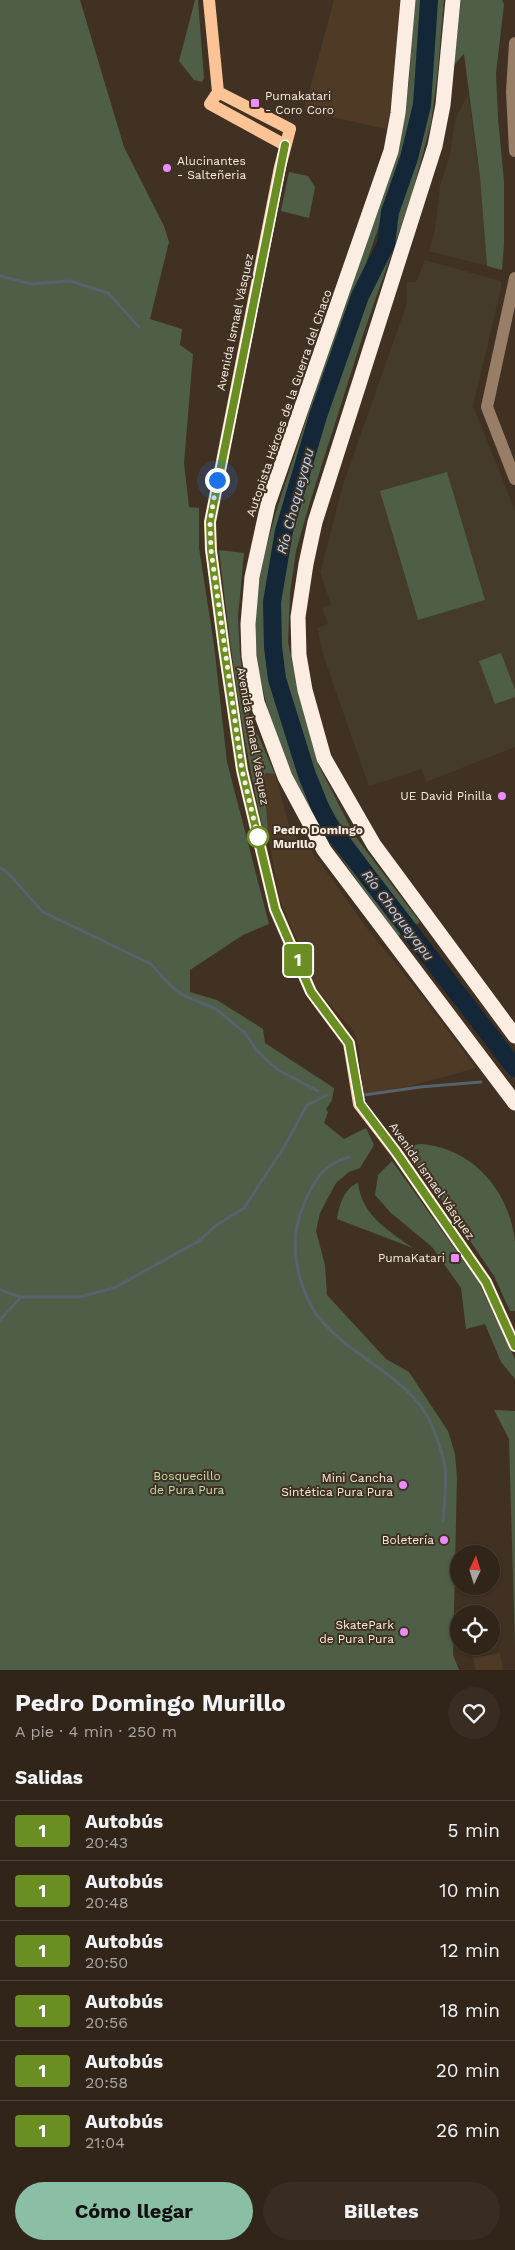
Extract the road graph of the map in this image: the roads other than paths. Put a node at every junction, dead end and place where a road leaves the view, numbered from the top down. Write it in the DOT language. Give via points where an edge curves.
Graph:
graph roads {
  1 [pos="209,0"];
  2 [pos="408,0"];
  3 [pos="452,0"];
  4 [pos="515,43"];
  5 [pos="218,92"];
  6 [pos="285,145"];
  7 [pos="515,151"];
  8 [pos="515,278"];
  9 [pos="515,480"];
  10 [pos="515,1036"];
  11 [pos="515,1103"];
  12 [pos="515,1346"];
  1 -- 5 [label="main road"];
  2 -- 11 [label="highway, Autopista Héroes de la Guerra del Chaco" via="398,113 391,151 268,504 252,577 249,656 256,702 285,778 324,850"];
  3 -- 10 [label="highway" via="443,105 435,146 315,522 298,617 299,655 324,758 364,829"];
  4 -- 7 [label="street" via="512,92"];
  5 -- 6 [label="main road, Avenida Ismael Vásquez" via="290,130"];
  5 -- 6 [label="main road" via="210,104"];
  6 -- 12 [label="main road, Avenida Ismael Vásquez" via="210,522 211,550 242,770 275,909 311,992 349,1043 360,1104 486,1282"];
  8 -- 9 [label="street" via="487,407"];
}
